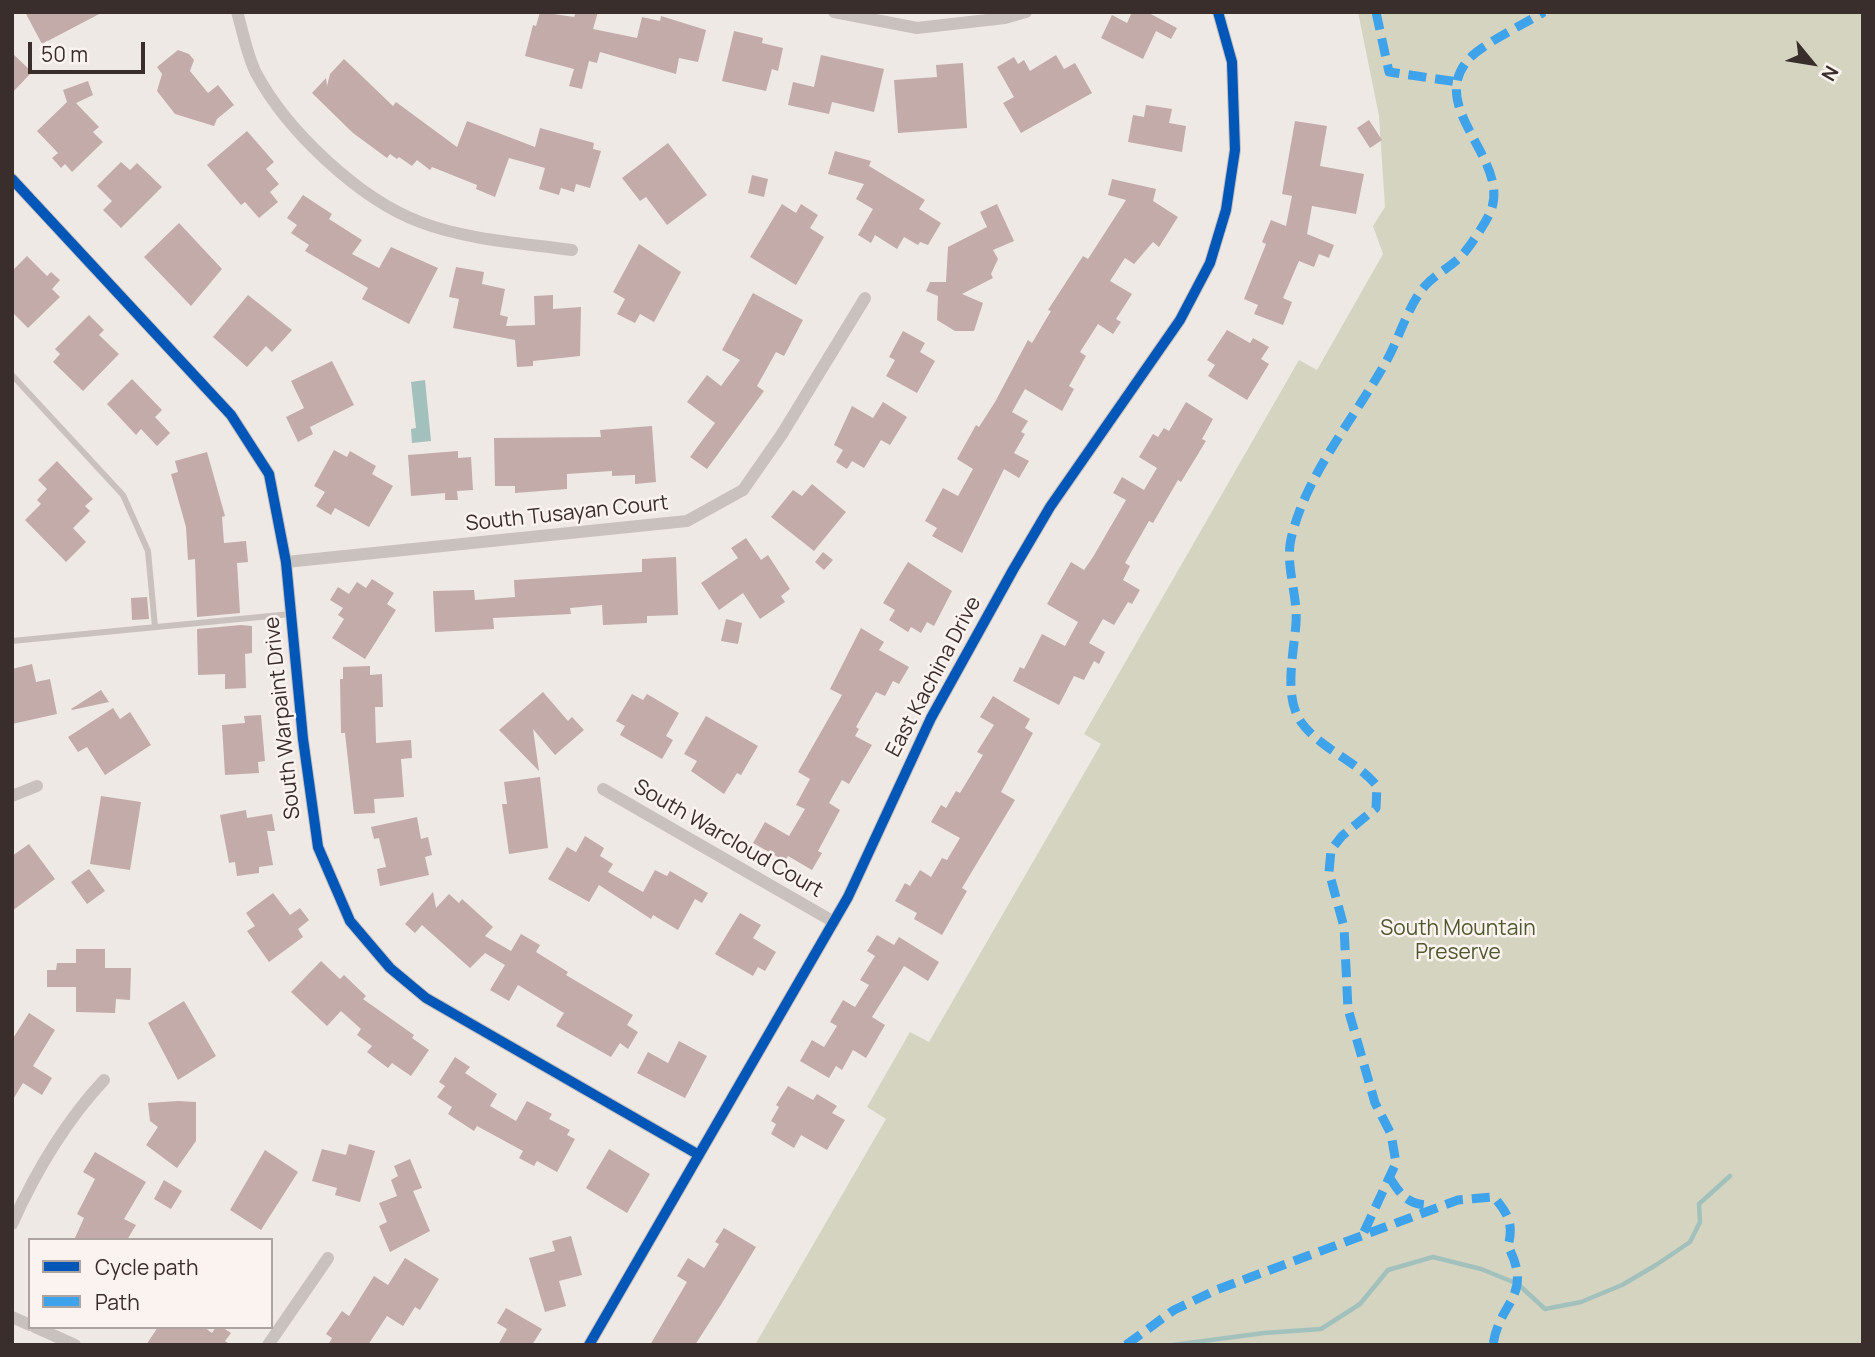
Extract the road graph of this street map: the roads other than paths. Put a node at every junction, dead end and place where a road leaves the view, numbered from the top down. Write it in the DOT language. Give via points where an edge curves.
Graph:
graph roads {
  1 [pos="237,12"];
  2 [pos="834,12"];
  3 [pos="1026,12"];
  4 [pos="1218,12"];
  5 [pos="12,179"];
  6 [pos="572,250"];
  7 [pos="865,298"];
  8 [pos="12,375"];
  9 [pos="286,562"];
  10 [pos="291,614"];
  11 [pos="155,627"];
  12 [pos="12,641"];
  13 [pos="37,786"];
  14 [pos="603,789"];
  15 [pos="12,796"];
  16 [pos="834,922"];
  17 [pos="104,1080"];
  18 [pos="699,1155"];
  19 [pos="12,1224"];
  20 [pos="328,1258"];
  21 [pos="12,1317"];
  22 [pos="28,1324"];
  23 [pos="39,1329"];
  24 [pos="75,1345"];
  25 [pos="268,1345"];
  26 [pos="589,1345"];
  1 -- 6 [label="street" via="256,73 302,136 358,188 419,222 486,238"];
  2 -- 3 [label="street" via="917,28"];
  4 -- 16 [label="street, East Kachina Drive" via="1232,62 1235,150 1226,211 1210,263 1180,320 1049,508 981,627 931,718"];
  5 -- 9 [label="street, South Warpaint Drive" via="211,393 253,446 269,474"];
  7 -- 9 [label="street, South Tusayan Court" via="743,490 687,521"];
  8 -- 11 [label="lane" via="123,495 148,551"];
  9 -- 10 [label="street, South Warpaint Drive"];
  10 -- 11 [label="lane"];
  10 -- 18 [label="street, South Warpaint Drive" via="318,848 350,921 390,968 426,998"];
  11 -- 12 [label="lane"];
  13 -- 15 [label="street"];
  14 -- 16 [label="street, South Warcloud Court"];
  16 -- 18 [label="street, East Kachina Drive"];
  17 -- 19 [label="street" via="60,1133"];
  18 -- 26 [label="street, East Kachina Drive"];
  20 -- 25 [label="street"];
  21 -- 22 [label="street"];
  23 -- 24 [label="street"];
}
